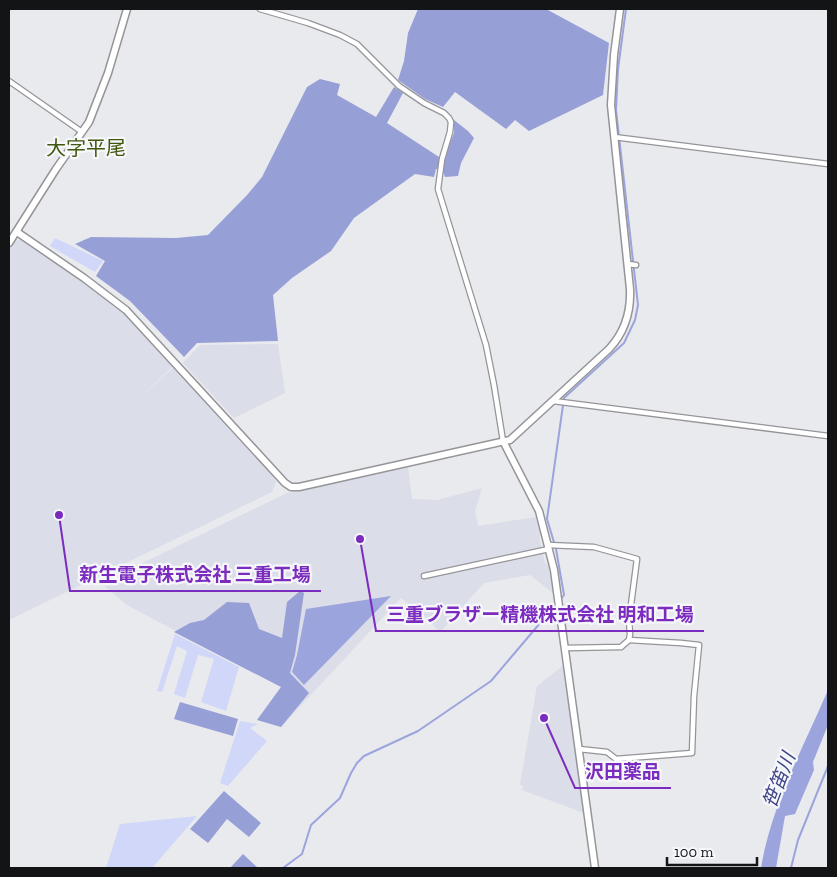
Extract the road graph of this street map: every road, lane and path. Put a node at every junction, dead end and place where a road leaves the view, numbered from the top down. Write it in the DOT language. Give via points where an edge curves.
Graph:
graph roads {
  1 [pos="127,9"];
  2 [pos="260,9"];
  3 [pos="620,9"];
  4 [pos="9,81"];
  5 [pos="82,132"];
  6 [pos="617,137"];
  7 [pos="828,164"];
  8 [pos="16,232"];
  9 [pos="9,243"];
  10 [pos="559,402"];
  11 [pos="828,436"];
  12 [pos="503,442"];
  13 [pos="550,546"];
  14 [pos="424,576"];
  15 [pos="628,640"];
  16 [pos="565,648"];
  17 [pos="579,749"];
  18 [pos="595,868"];
  1 -- 5 [label="street" via="108,73"];
  2 -- 12 [label="street" via="308,23 357,44 399,86 449,118 450,132 438,188 486,345"];
  3 -- 6 [label="street" via="611,105"];
  4 -- 5 [label="street"];
  5 -- 8 [label="street"];
  6 -- 7 [label="street"];
  6 -- 10 [label="street" via="632,264 628,316 609,349"];
  8 -- 9 [label="street"];
  8 -- 12 [label="street" via="130,314 291,487"];
  10 -- 11 [label="street"];
  10 -- 12 [label="street"];
  12 -- 13 [label="street" via="535,502"];
  13 -- 14 [label="street"];
  13 -- 15 [label="street" via="594,548 637,559"];
  13 -- 16 [label="street"];
  15 -- 16 [label="street" via="621,647"];
  15 -- 17 [label="street" via="699,645 692,752 616,760 607,752"];
  16 -- 17 [label="street"];
  17 -- 18 [label="street"];
}
